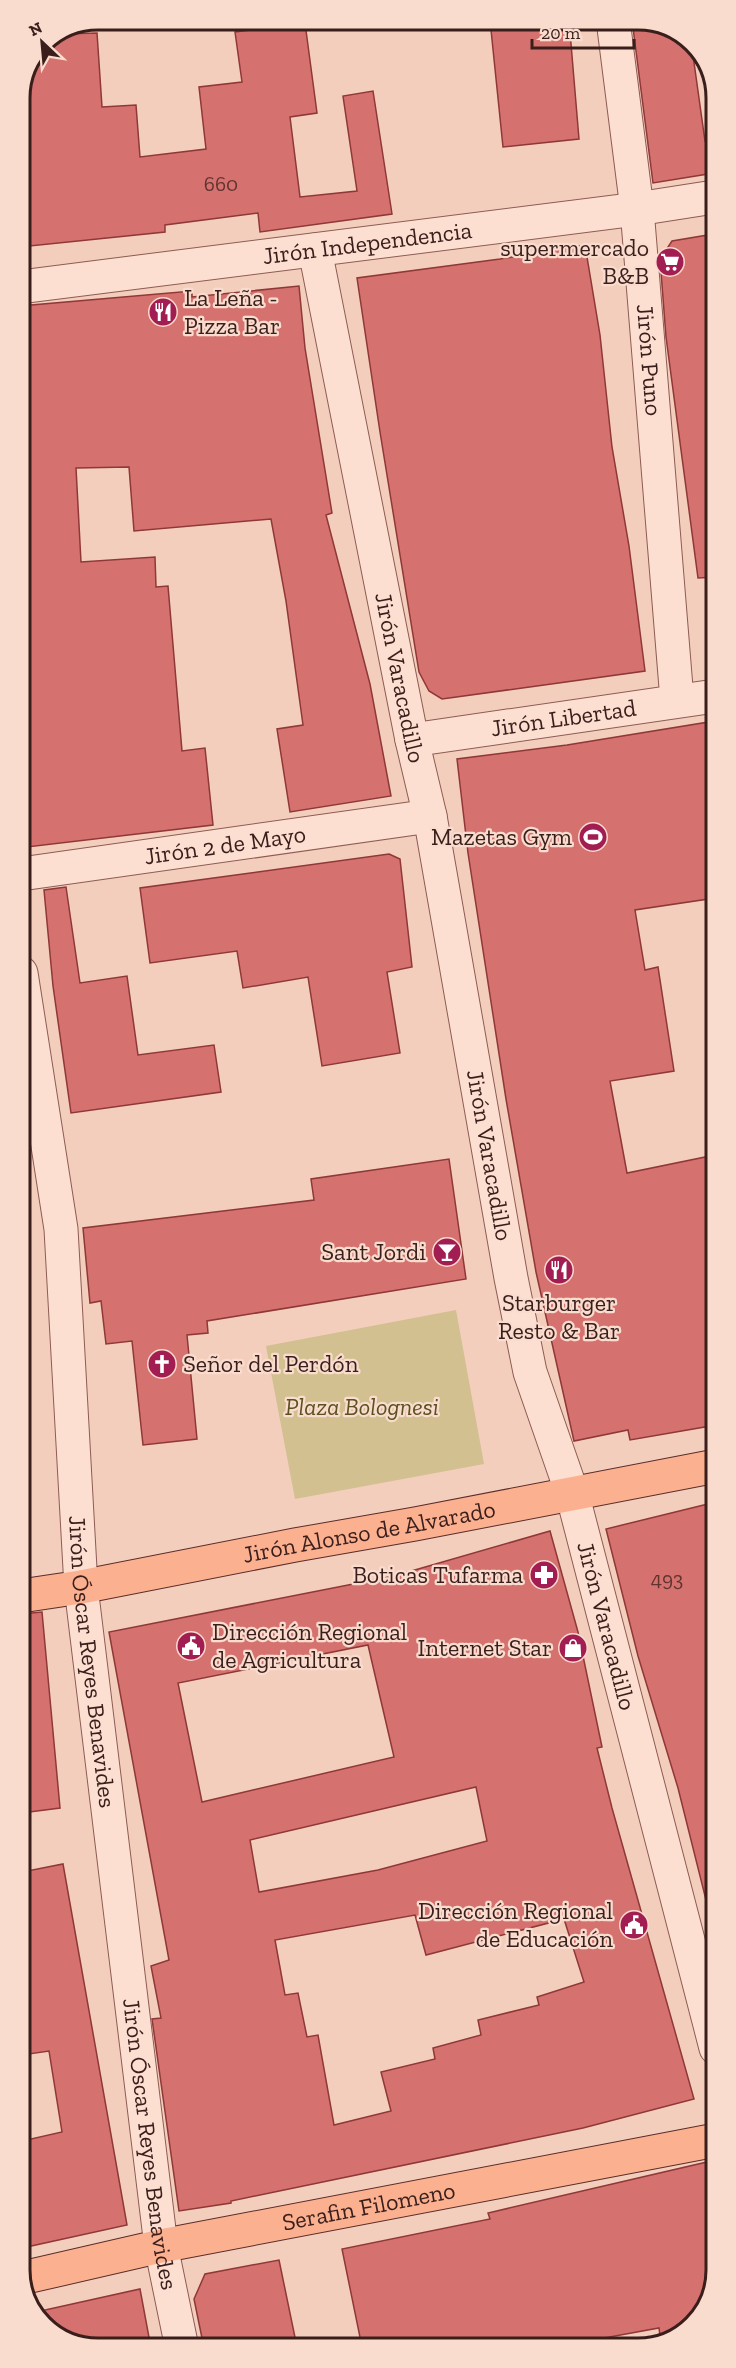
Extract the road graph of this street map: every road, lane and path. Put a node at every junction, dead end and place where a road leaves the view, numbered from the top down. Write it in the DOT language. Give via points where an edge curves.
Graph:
graph roads {
  1 [pos="614,30"];
  2 [pos="706,199"];
  3 [pos="637,209"];
  4 [pos="315,250"];
  5 [pos="30,287"];
  6 [pos="706,697"];
  7 [pos="677,700"];
  8 [pos="412,740"];
  9 [pos="430,816"];
  10 [pos="30,873"];
  11 [pos="30,1031"];
  12 [pos="706,1468"];
  13 [pos="572,1493"];
  14 [pos="81,1587"];
  15 [pos="30,1595"];
  16 [pos="706,2009"];
  17 [pos="706,2142"];
  18 [pos="160,2247"];
  19 [pos="31,2276"];
  20 [pos="180,2338"];
  1 -- 3 [label="street, Jirón Puno"];
  2 -- 3 [label="street, Jirón Independencia"];
  3 -- 4 [label="street, Jirón Independencia"];
  3 -- 7 [label="street, Jirón Puno"];
  4 -- 5 [label="street, Jirón Independencia"];
  4 -- 8 [label="street, Jirón Varacadillo"];
  6 -- 7 [label="street, Jirón Libertad"];
  7 -- 8 [label="street, Jirón Libertad"];
  8 -- 9 [label="street, Jirón Varacadillo"];
  9 -- 10 [label="street, Jirón 2 de Mayo"];
  9 -- 13 [label="street, Jirón Varacadillo" via="530,1372"];
  11 -- 14 [label="street, Jirón Óscar Reyes Benavides" via="61,1228"];
  12 -- 13 [label="main road, Jirón Alonso de Alvarado"];
  13 -- 14 [label="main road, Jirón Alonso de Alvarado"];
  13 -- 16 [label="street, Jirón Varacadillo"];
  14 -- 15 [label="main road, Jirón Alonso de Alvarado"];
  14 -- 18 [label="street, Jirón Óscar Reyes Benavides"];
  17 -- 18 [label="main road, Serafin Filomeno"];
  18 -- 19 [label="main road, Serafin Filomeno"];
  18 -- 20 [label="street, Jirón Óscar Reyes Benavides"];
}
